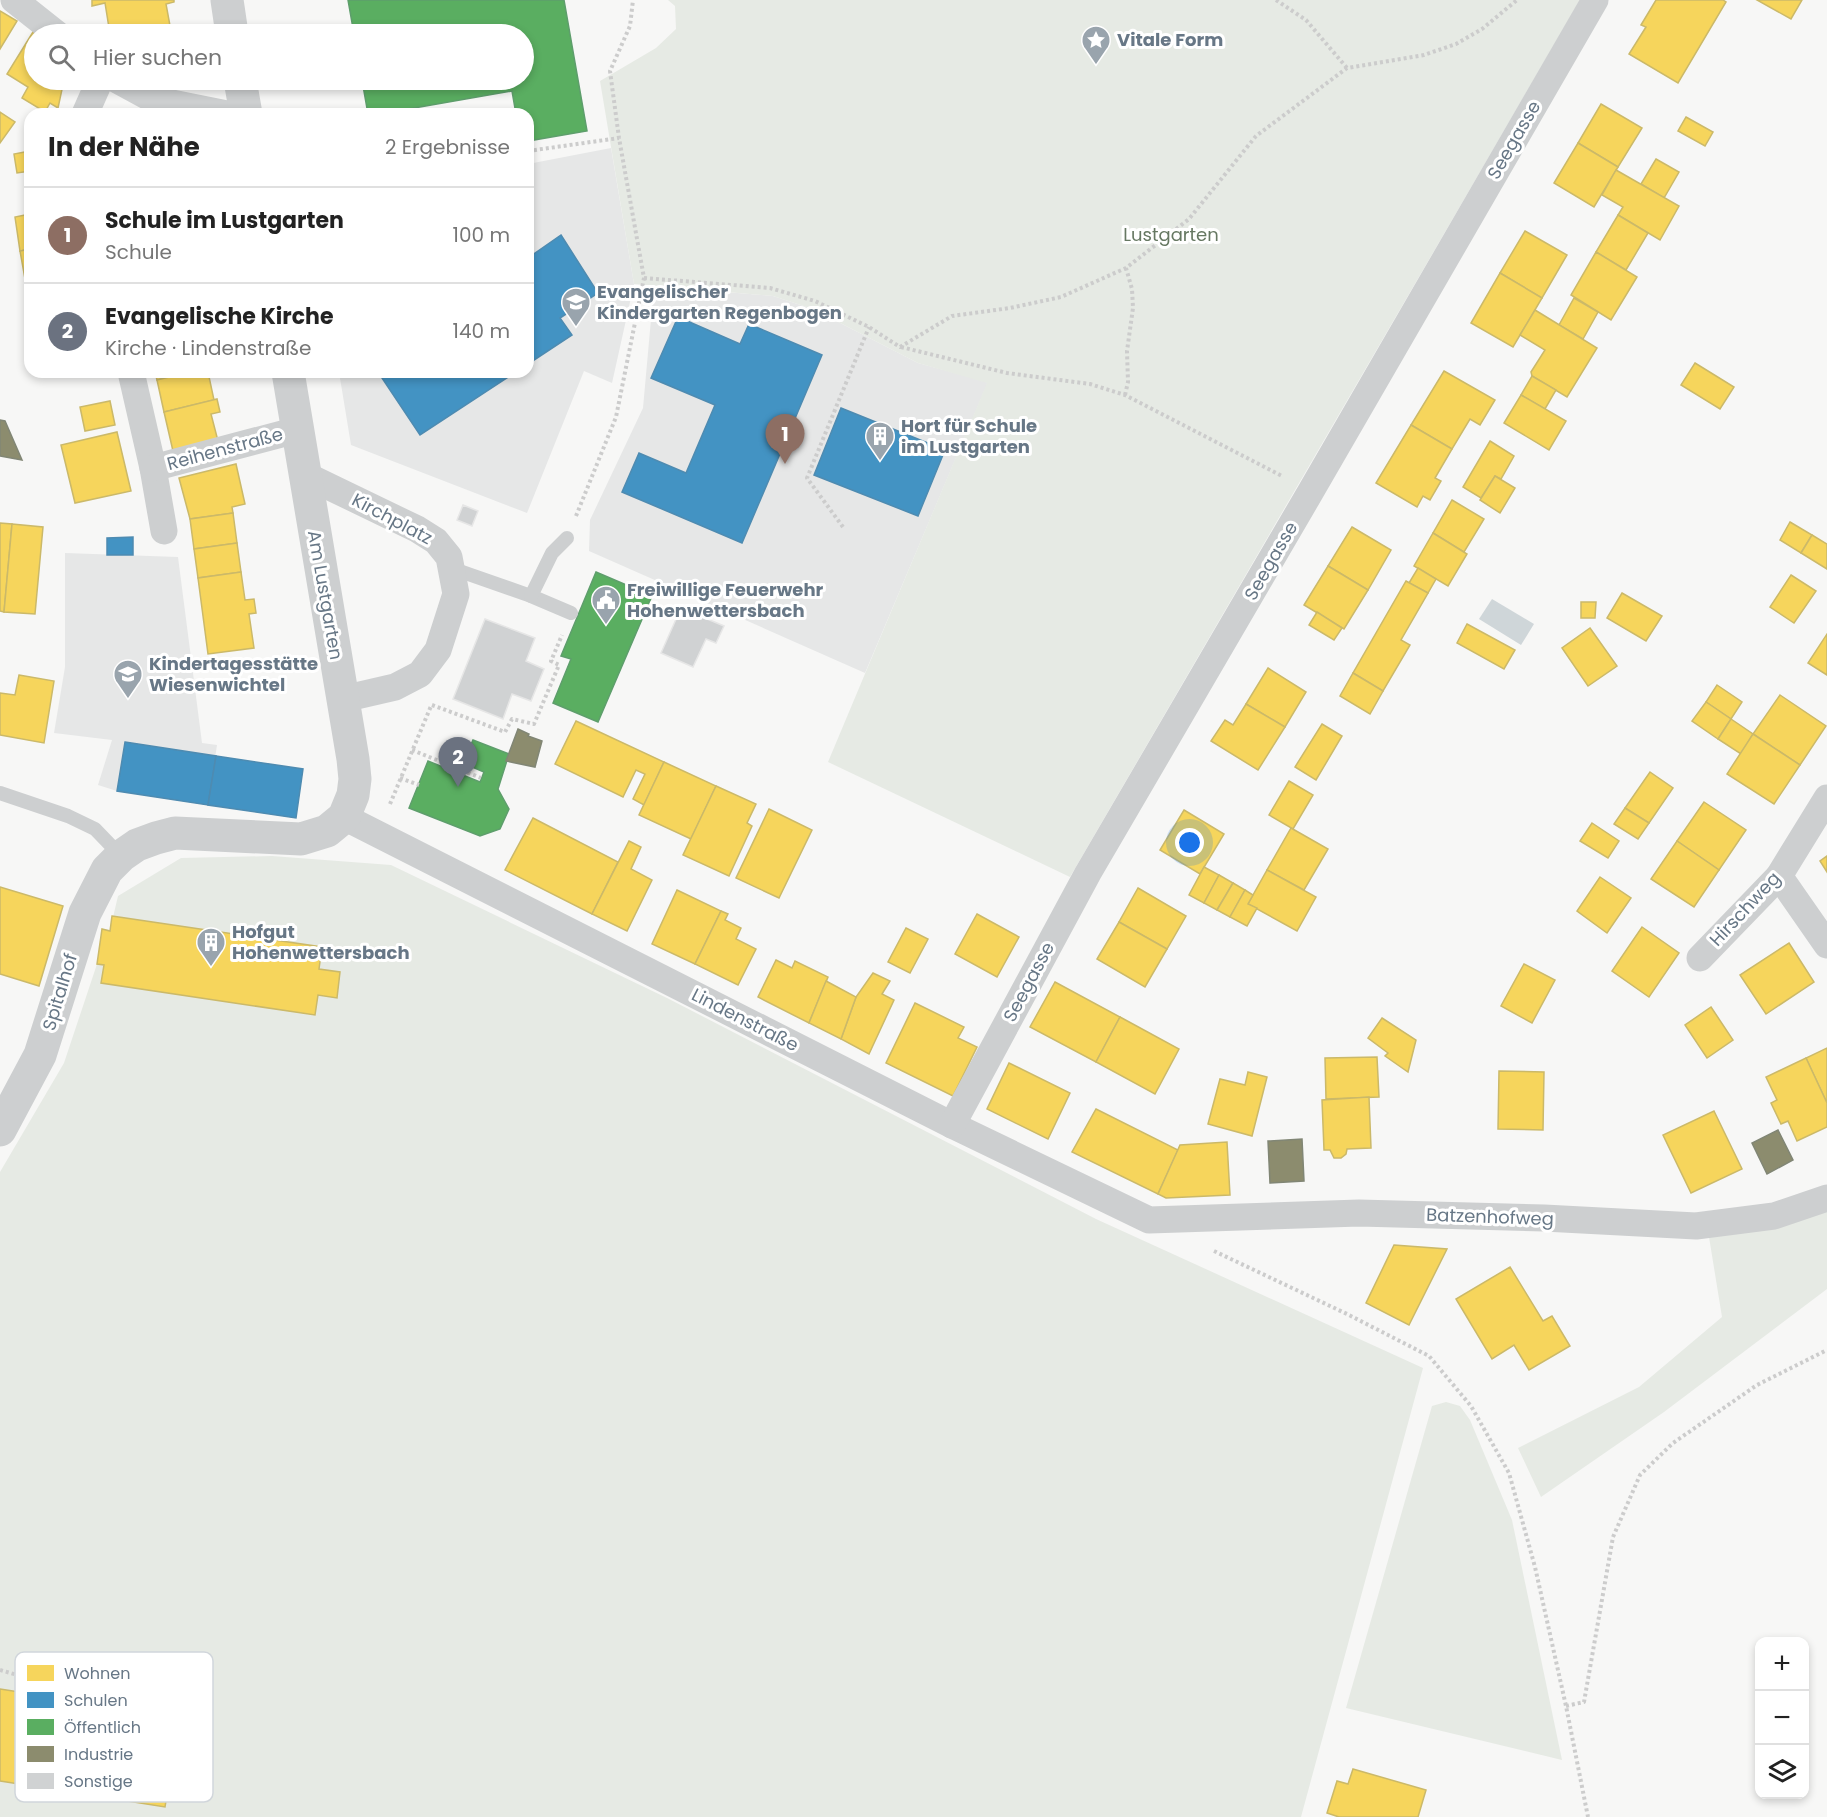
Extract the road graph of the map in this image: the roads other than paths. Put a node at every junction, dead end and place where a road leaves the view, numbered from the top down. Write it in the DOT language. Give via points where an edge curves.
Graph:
graph roads {
  1 [pos="14,0"];
  2 [pos="226,0"];
  3 [pos="1595,0"];
  4 [pos="44,24"];
  5 [pos="230,24"];
  6 [pos="96,90"];
  7 [pos="135,90"];
  8 [pos="242,90"];
  9 [pos="88,108"];
  10 [pos="197,108"];
  11 [pos="245,108"];
  12 [pos="132,378"];
  13 [pos="289,378"];
  14 [pos="297,430"];
  15 [pos="153,468"];
  16 [pos="305,475"];
  17 [pos="164,531"];
  18 [pos="567,538"];
  19 [pos="451,568"];
  20 [pos="531,596"];
  21 [pos="571,613"];
  22 [pos="343,699"];
  23 [pos="0,793"];
  24 [pos="1827,798"];
  25 [pos="344,817"];
  26 [pos="121,856"];
  27 [pos="1779,876"];
  28 [pos="1827,945"];
  29 [pos="1700,958"];
  30 [pos="952,1125"];
  31 [pos="0,1130"];
  32 [pos="1827,1198"];
  33 [pos="1149,1220"];
  1 -- 4 [label="street"];
  2 -- 5 [label="street"];
  3 -- 30 [label="street, Seegasse" via="1088,873"];
  6 -- 9 [label="street"];
  7 -- 10 [label="street" via="152,99"];
  8 -- 11 [label="street"];
  12 -- 15 [label="street, Reihenstraße"];
  13 -- 14 [label="street, Am Lustgarten"];
  14 -- 15 [label="street, Reihenstraße"];
  14 -- 16 [label="street, Am Lustgarten"];
  15 -- 17 [label="street, Reihenstraße"];
  16 -- 19 [label="street, Kirchplatz" via="417,528 436,541 449,557"];
  16 -- 22 [label="street, Am Lustgarten"];
  18 -- 20 [label="lane" via="552,553"];
  19 -- 20 [label="lane"];
  19 -- 22 [label="street, Kirchplatz" via="456,594 438,650 420,674 395,687"];
  20 -- 21 [label="lane"];
  22 -- 25 [label="street, Am Lustgarten" via="355,778"];
  23 -- 26 [label="lane" via="94,829"];
  24 -- 27 [label="street, Hirschweg"];
  25 -- 26 [label="street, Spitalhof" via="327,831 301,839 175,834 137,845"];
  25 -- 30 [label="street, Lindenstraße"];
  26 -- 31 [label="street, Spitalhof" via="106,870 89,902 40,1054"];
  27 -- 28 [label="street"];
  27 -- 29 [label="street, Hirschweg"];
  30 -- 33 [label="street, Lindenstraße"];
  32 -- 33 [label="street, Batzenhofweg" via="1774,1216 1696,1226 1359,1213"];
}
